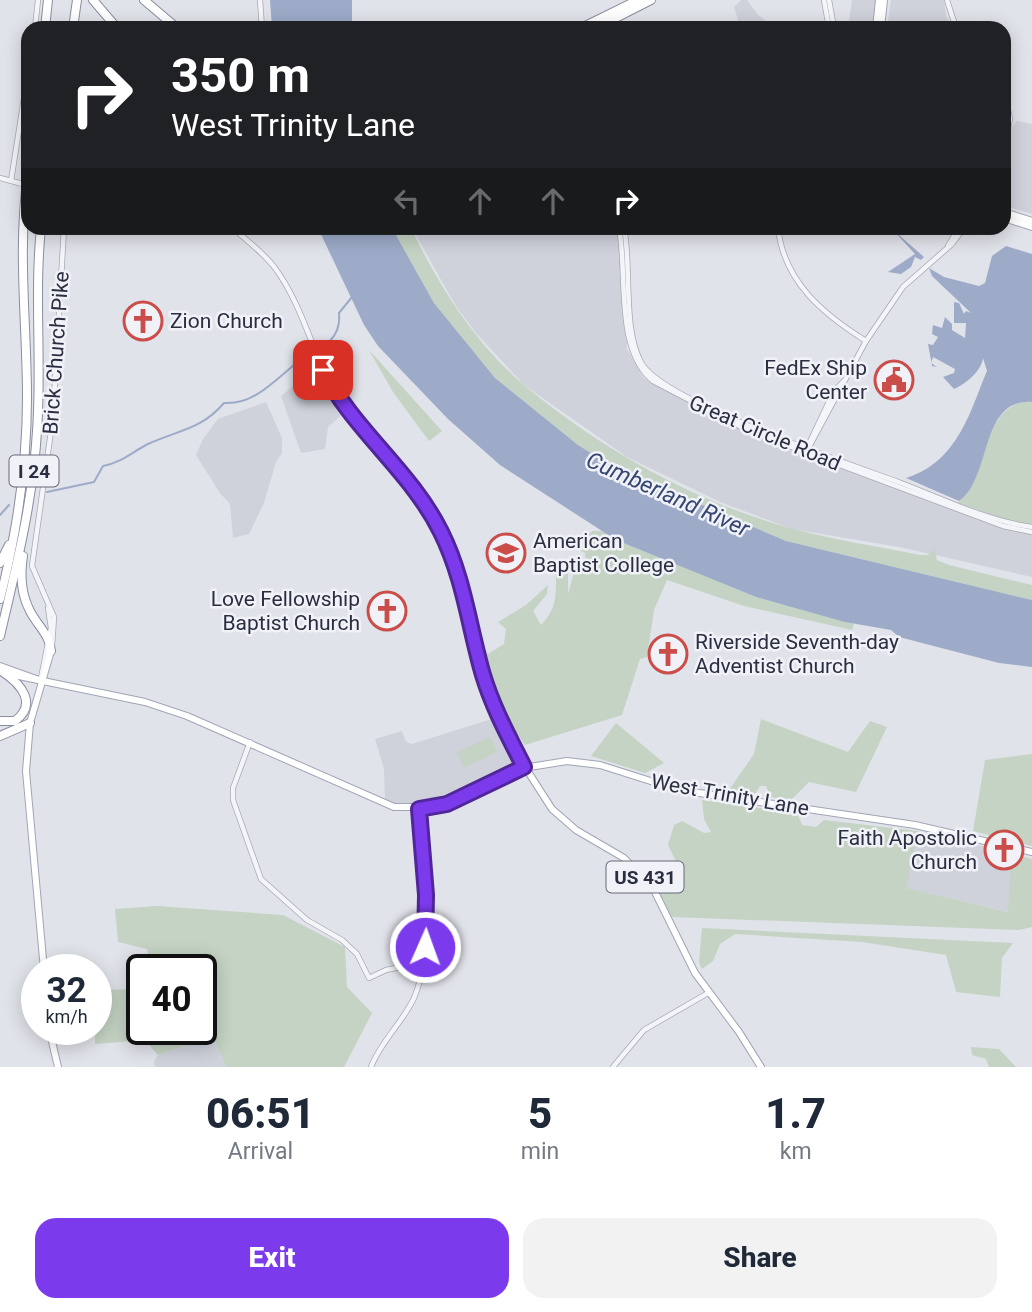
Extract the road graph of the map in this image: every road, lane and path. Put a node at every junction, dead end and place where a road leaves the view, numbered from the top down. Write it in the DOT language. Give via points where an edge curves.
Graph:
graph roads {
  1 [pos="38,0"];
  2 [pos="48,0"];
  3 [pos="77,0"];
  4 [pos="93,0"];
  5 [pos="144,0"];
  6 [pos="260,0"];
  7 [pos="651,0"];
  8 [pos="881,0"];
  9 [pos="947,0"];
  10 [pos="634,4"];
  11 [pos="35,21"];
  12 [pos="46,21"];
  13 [pos="74,21"];
  14 [pos="111,21"];
  15 [pos="169,21"];
  16 [pos="262,21"];
  17 [pos="605,21"];
  18 [pos="879,21"];
  19 [pos="954,21"];
  20 [pos="21,117"];
  21 [pos="0,178"];
  22 [pos="11,181"];
  23 [pos="21,184"];
  24 [pos="1011,215"];
  25 [pos="1011,220"];
  26 [pos="1032,224"];
  27 [pos="21,235"];
  28 [pos="41,235"];
  29 [pos="64,235"];
  30 [pos="240,235"];
  31 [pos="623,235"];
  32 [pos="780,235"];
  33 [pos="956,235"];
  34 [pos="866,341"];
  35 [pos="844,381"];
  36 [pos="821,415"];
  37 [pos="819,429"];
  38 [pos="807,449"];
  39 [pos="927,493"];
  40 [pos="942,504"];
  41 [pos="17,519"];
  42 [pos="25,529"];
  43 [pos="1032,530"];
  44 [pos="0,563"];
  45 [pos="0,599"];
  46 [pos="46,600"];
  47 [pos="51,622"];
  48 [pos="39,624"];
  49 [pos="0,636"];
  50 [pos="49,639"];
  51 [pos="51,651"];
  52 [pos="1,670"];
  53 [pos="41,681"];
  54 [pos="0,721"];
  55 [pos="30,723"];
  56 [pos="0,736"];
  57 [pos="250,742"];
  58 [pos="524,767"];
  59 [pos="419,809"];
  60 [pos="1032,852"];
  61 [pos="43,954"];
  62 [pos="425,962"];
  63 [pos="708,993"];
  64 [pos="53,1045"];
  65 [pos="58,1067"];
  66 [pos="371,1067"];
  67 [pos="613,1067"];
  68 [pos="761,1067"];
  1 -- 11 [label="street"];
  2 -- 12 [label="highway"];
  3 -- 13 [label="highway"];
  4 -- 14 [label="highway"];
  5 -- 15 [label="highway"];
  6 -- 16 [label="street"];
  7 -- 10 [label="highway"];
  8 -- 18 [label="main road"];
  9 -- 19 [label="street"];
  10 -- 17 [label="highway"];
  20 -- 22 [label="street"];
  21 -- 22 [label="street"];
  22 -- 23 [label="street, bridge"];
  24 -- 26 [label="main road"];
  25 -- 26 [label="main road"];
  27 -- 41 [label="highway, I 24" via="26,434"];
  28 -- 42 [label="highway, I 24" via="37,431"];
  29 -- 46 [label="street, Brick Church Pike" via="54,412 32,566"];
  30 -- 58 [label="street" via="275,268 345,408 414,489 440,530 458,575 498,717"];
  31 -- 38 [label="street, Great Circle Road" via="638,354 647,369 720,412"];
  32 -- 34 [label="street" via="786,259 804,291 828,317"];
  33 -- 34 [label="street" via="902,287"];
  34 -- 35 [label="street"];
  35 -- 36 [label="street"];
  35 -- 37 [label="street"];
  36 -- 37 [label="street"];
  36 -- 38 [label="street"];
  37 -- 38 [label="street"];
  38 -- 39 [label="street, Great Circle Road"];
  38 -- 40 [label="street, Great Circle Road"];
  39 -- 40 [label="street"];
  39 -- 43 [label="street, Great Circle Road"];
  40 -- 43 [label="street, Great Circle Road" via="1003,526"];
  41 -- 44 [label="highway"];
  41 -- 45 [label="highway, I 24"];
  42 -- 48 [label="highway" via="22,582 26,603"];
  42 -- 49 [label="highway, I 24"];
  46 -- 47 [label="street, Brick Church Pike"];
  46 -- 51 [label="street, Brick Church Pike" via="54,617"];
  47 -- 48 [label="highway"];
  47 -- 50 [label="street, Brick Church Pike"];
  48 -- 50 [label="highway"];
  50 -- 51 [label="highway"];
  50 -- 53 [label="street, Brick Church Pike"];
  51 -- 53 [label="main road, Brick Church Pike"];
  52 -- 53 [label="main road, West Trinity Lane"];
  52 -- 54 [label="highway" via="22,687 27,704 15,721"];
  53 -- 55 [label="main road, Brick Church Pike"];
  53 -- 57 [label="main road, West Trinity Lane" via="151,704"];
  55 -- 56 [label="highway"];
  55 -- 61 [label="main road, Brick Church Pike" via="26,771"];
  57 -- 59 [label="main road, West Trinity Lane" via="387,804"];
  57 -- 62 [label="street" via="233,800 261,878 307,920 342,940 357,954 369,978"];
  58 -- 59 [label="main road, West Trinity Lane" via="447,804"];
  58 -- 60 [label="main road, West Trinity Lane" via="587,762 679,790 915,825"];
  58 -- 63 [label="main road, US 431" via="547,803 569,824 640,871 658,895 683,952"];
  59 -- 62 [label="street" via="426,895"];
  62 -- 66 [label="street" via="413,999"];
  63 -- 67 [label="street" via="645,1030"];
  63 -- 68 [label="main road, US 431"];
  64 -- 65 [label="main road"];
}
